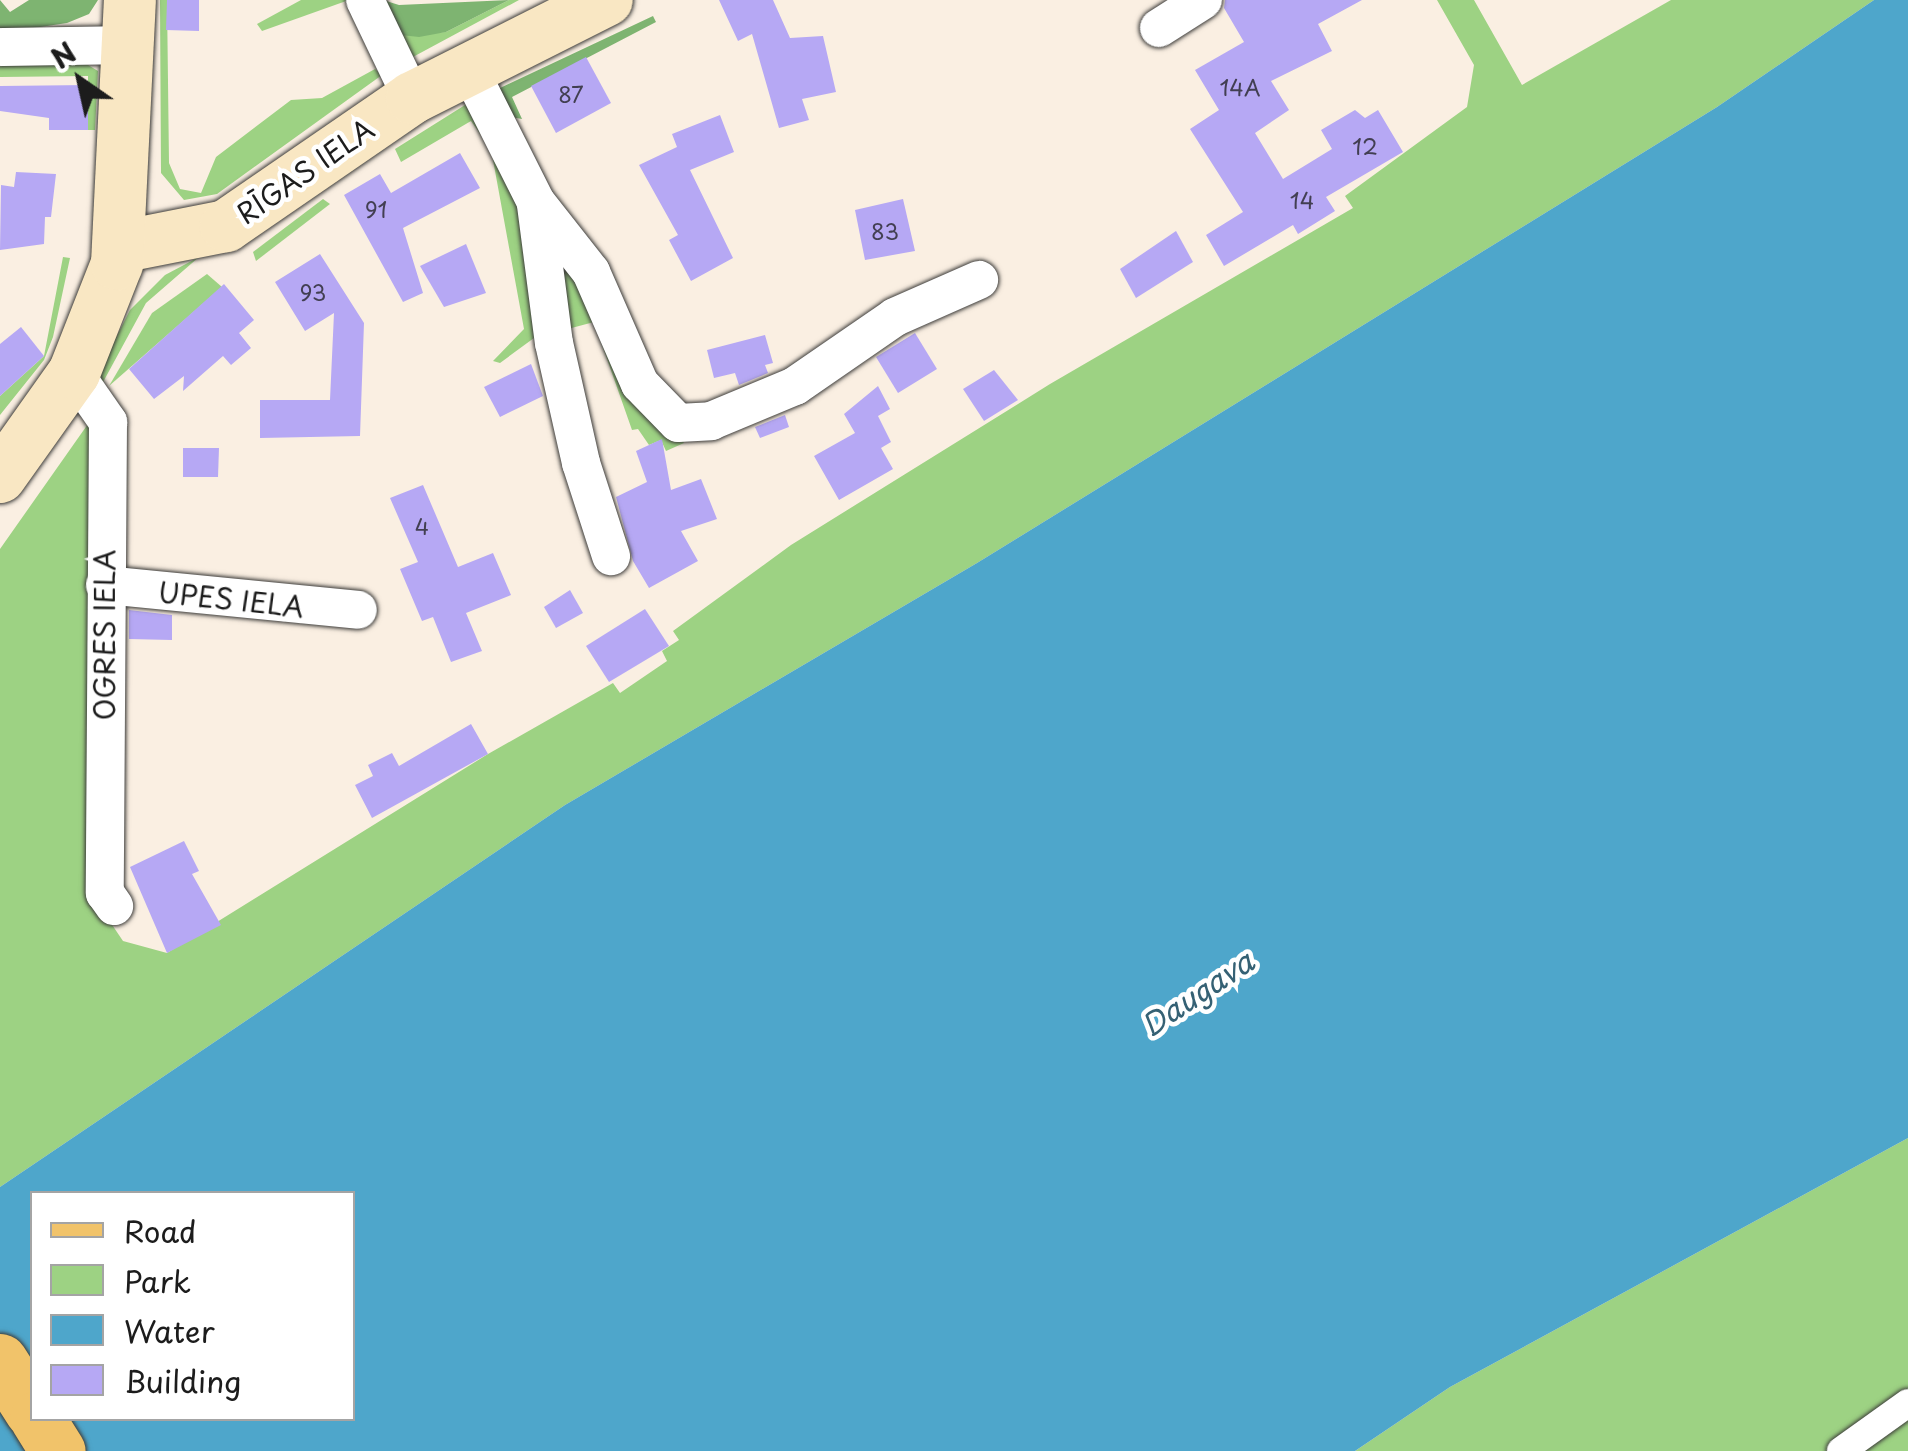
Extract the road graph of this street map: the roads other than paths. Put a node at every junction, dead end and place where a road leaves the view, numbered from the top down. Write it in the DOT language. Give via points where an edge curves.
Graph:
graph roads {
  1 [pos="365,0"];
  2 [pos="607,0"];
  3 [pos="1203,0"];
  4 [pos="130,23"];
  5 [pos="1158,28"];
  6 [pos="0,46"];
  7 [pos="468,67"];
  8 [pos="412,98"];
  9 [pos="536,202"];
  10 [pos="120,247"];
  11 [pos="979,280"];
  12 [pos="74,373"];
  13 [pos="0,477"];
  14 [pos="611,556"];
  15 [pos="104,585"];
  16 [pos="358,610"];
  17 [pos="114,906"];
  18 [pos="0,1361"];
  19 [pos="1908,1403"];
  20 [pos="30,1408"];
  21 [pos="39,1421"];
  22 [pos="58,1451"];
  23 [pos="1841,1451"];
  1 -- 8 [label="street"];
  2 -- 7 [label="main road, RĪGAS IELA"];
  3 -- 5 [label="street"];
  4 -- 6 [label="street"];
  4 -- 10 [label="main road"];
  7 -- 8 [label="main road, RĪGAS IELA"];
  7 -- 9 [label="street"];
  8 -- 10 [label="main road, RĪGAS IELA" via="226,226"];
  9 -- 11 [label="street" via="590,272 640,384 678,422 710,420 795,386 895,317"];
  9 -- 14 [label="street" via="554,343"];
  10 -- 12 [label="main road" via="101,315"];
  12 -- 13 [label="main road"];
  12 -- 15 [label="street, OGRES IELA" via="108,422"];
  15 -- 16 [label="street, UPES IELA"];
  15 -- 17 [label="street, OGRES IELA" via="106,893"];
  18 -- 20 [label="main road"];
  19 -- 23 [label="street"];
  21 -- 22 [label="main road"];
}
